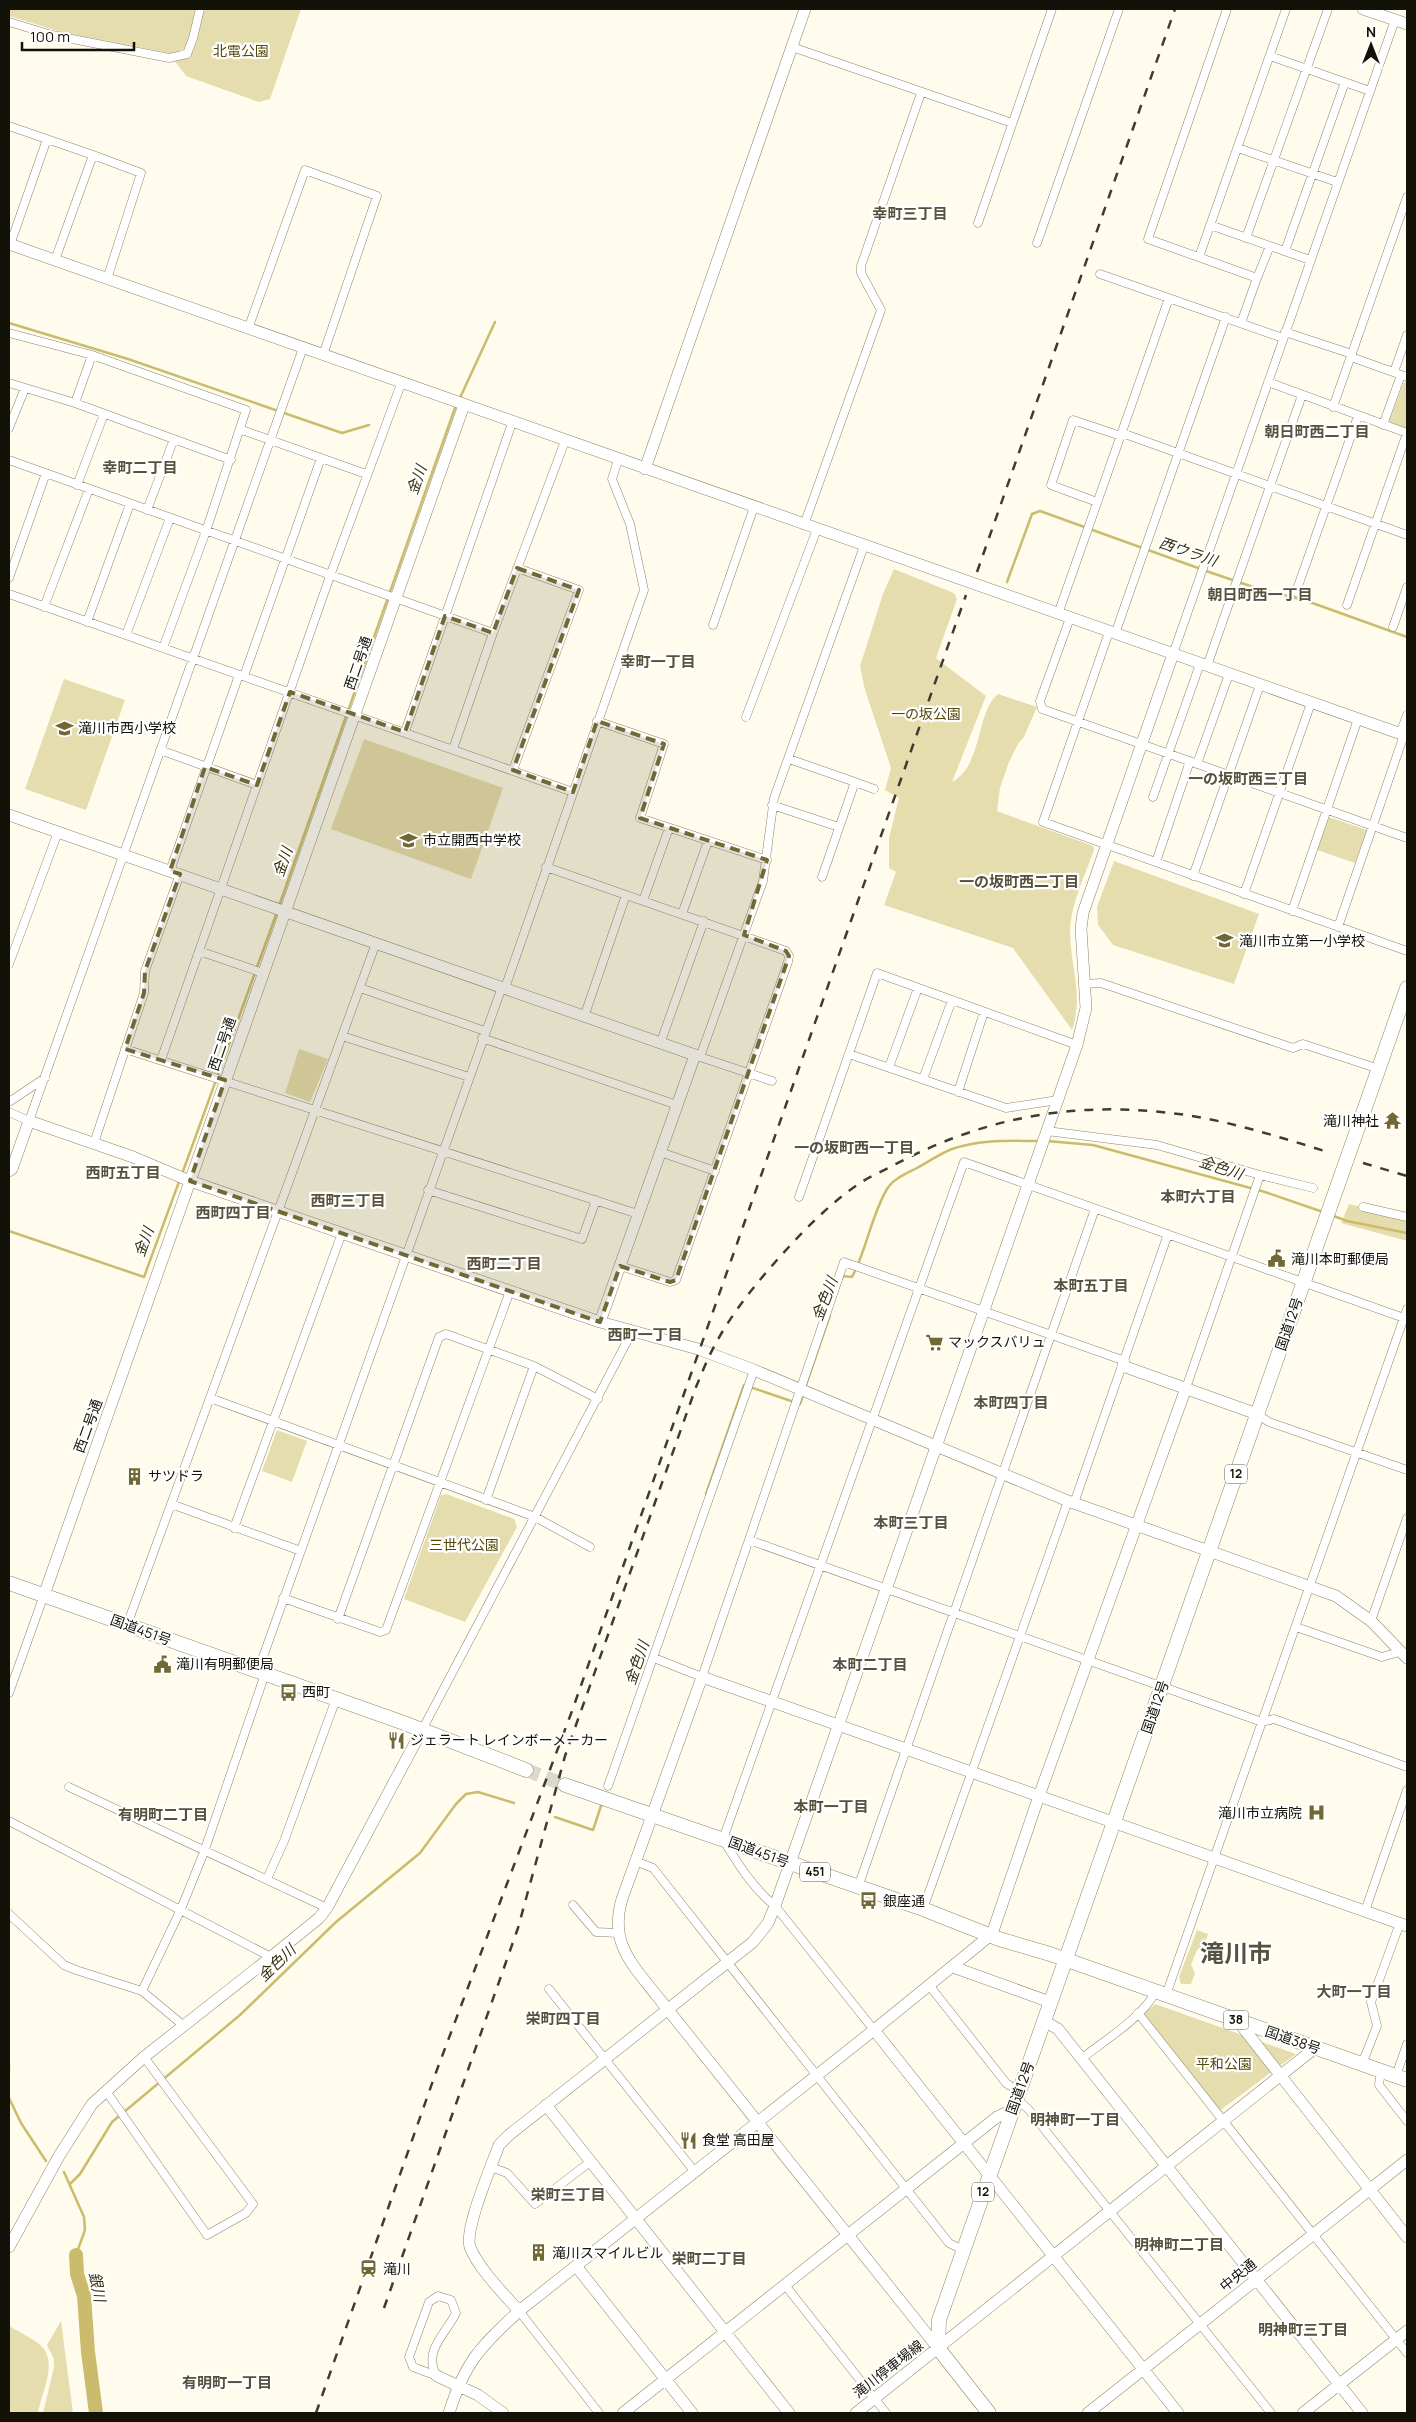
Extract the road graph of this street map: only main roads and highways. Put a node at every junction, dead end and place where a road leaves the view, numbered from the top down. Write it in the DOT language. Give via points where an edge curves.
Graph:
graph roads {
  1 [pos="1406,997"];
  2 [pos="9,1583"];
  3 [pos="526,1770"];
  4 [pos="565,1785"];
  5 [pos="1065,1960"];
  6 [pos="1402,2078"];
  7 [pos="989,2413"];
  1 -- 5 [label="highway, 国道12号 / 12"];
  2 -- 3 [label="highway, 国道451号"];
  4 -- 5 [label="highway, 国道451号 / 451"];
  5 -- 6 [label="highway, 国道38号 / 38"];
  5 -- 7 [label="highway, 国道12号 / 12" via="939,2320 938,2348"];
}
